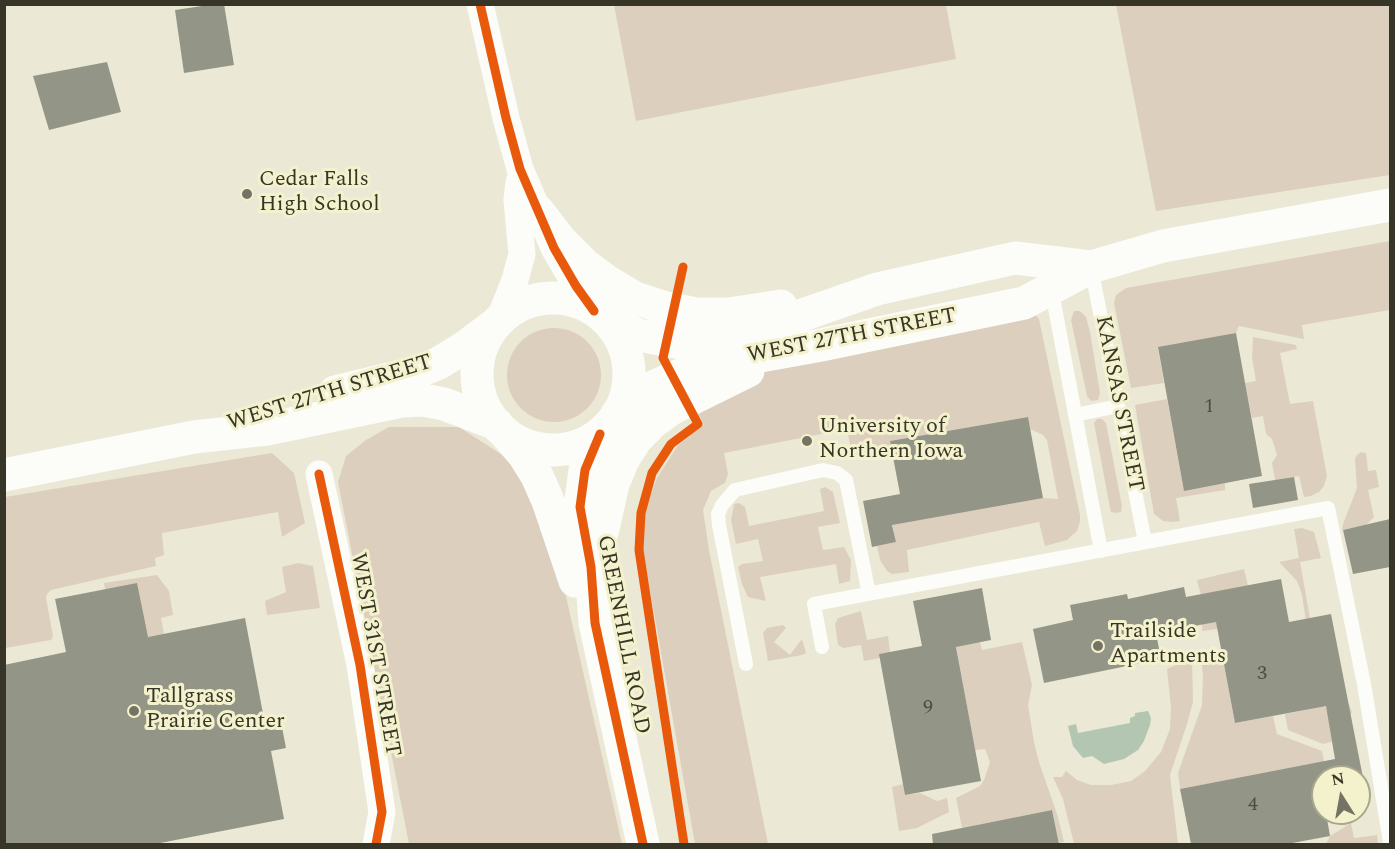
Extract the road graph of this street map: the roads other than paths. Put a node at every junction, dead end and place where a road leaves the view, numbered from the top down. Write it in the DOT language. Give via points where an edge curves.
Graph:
graph roads {
  1 [pos="480,4"];
  2 [pos="520,169"];
  3 [pos="1390,205"];
  4 [pos="538,212"];
  5 [pos="1091,267"];
  6 [pos="1049,275"];
  7 [pos="877,289"];
  8 [pos="600,315"];
  9 [pos="496,323"];
  10 [pos="794,350"];
  11 [pos="1118,406"];
  12 [pos="1075,415"];
  13 [pos="608,424"];
  14 [pos="501,429"];
  15 [pos="194,438"];
  16 [pos="4,474"];
  17 [pos="319,474"];
  18 [pos="1145,542"];
  19 [pos="1101,551"];
  20 [pos="591,567"];
  21 [pos="869,594"];
  22 [pos="595,623"];
  23 [pos="822,647"];
  24 [pos="746,664"];
  25 [pos="1390,842"];
  26 [pos="376,844"];
  27 [pos="643,844"];
  1 -- 2 [label="street"];
  2 -- 4 [label="street"];
  2 -- 9 [label="street" via="522,254"];
  3 -- 5 [label="main road, WEST 27TH STREET" via="1163,246"];
  4 -- 7 [label="main road" via="585,265 608,282 635,298 673,310 729,314"];
  4 -- 8 [label="street" via="576,286"];
  5 -- 6 [label="main road, WEST 27TH STREET"];
  5 -- 11 [label="lane, KANSAS STREET"];
  6 -- 7 [label="main road, WEST 27TH STREET" via="1015,258"];
  6 -- 10 [label="main road, WEST 27TH STREET" via="1024,303"];
  6 -- 12 [label="lane"];
  7 -- 8 [label="main road, WEST 27TH STREET" via="742,336 704,343 682,344 638,335"];
  8 -- 9 [label="main road" via="584,304 558,298 534,299 512,309"];
  8 -- 13 [label="main road" via="621,339 629,364 627,390"];
  9 -- 14 [label="main road" via="481,346 476,370 479,394 489,416"];
  9 -- 15 [label="main road, WEST 27TH STREET" via="465,347 417,372 261,410"];
  10 -- 13 [label="main road, WEST 27TH STREET" via="682,374 632,399"];
  10 -- 20 [label="main road" via="671,409 636,439 613,483"];
  11 -- 12 [label="lane"];
  11 -- 18 [label="lane, KANSAS STREET"];
  12 -- 19 [label="lane"];
  13 -- 14 [label="main road" via="577,446 551,450 527,446"];
  13 -- 20 [label="main road, GREENHILL ROAD" via="585,471 580,497"];
  14 -- 15 [label="main road, WEST 27TH STREET" via="444,404 423,400 267,429"];
  14 -- 22 [label="main road, GREENHILL ROAD" via="537,476 572,575"];
  15 -- 16 [label="main road, WEST 27TH STREET"];
  17 -- 26 [label="street, WEST 31ST STREET" via="362,677 382,812"];
  18 -- 19 [label="lane"];
  18 -- 25 [label="lane" via="1328,508 1364,684"];
  19 -- 21 [label="lane"];
  20 -- 22 [label="main road, GREENHILL ROAD"];
  21 -- 23 [label="lane" via="814,604"];
  21 -- 24 [label="lane" via="846,480 823,470 735,490 718,514"];
  22 -- 27 [label="main road, GREENHILL ROAD"];
}
